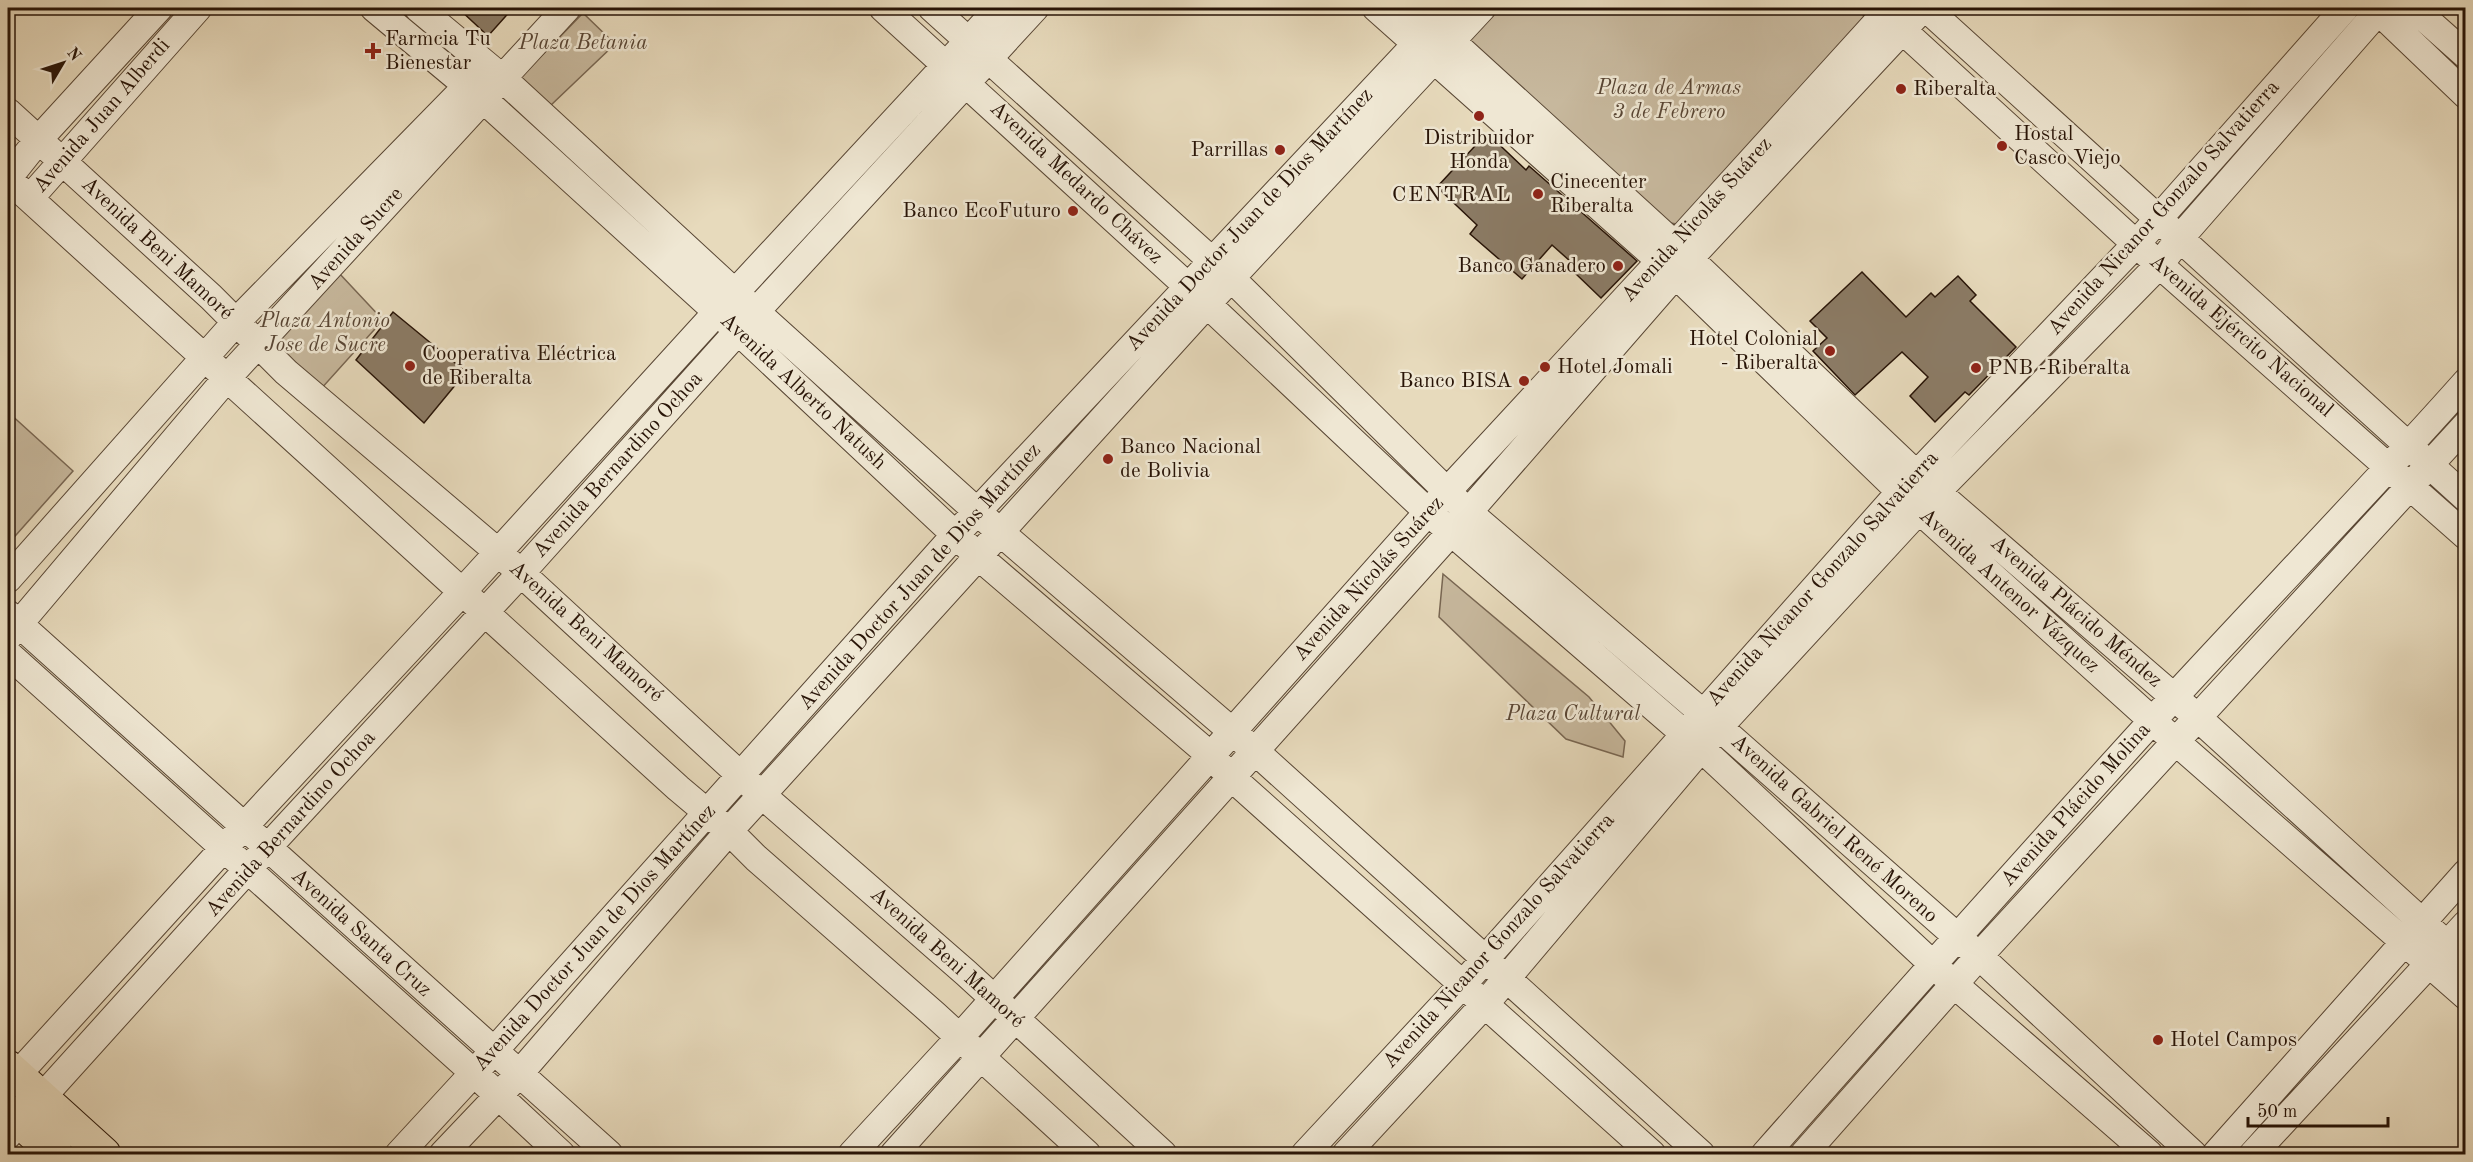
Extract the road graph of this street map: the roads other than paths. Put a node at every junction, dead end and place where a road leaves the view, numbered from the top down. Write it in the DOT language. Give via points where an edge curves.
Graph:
graph roads {
  1 [pos="159,8"];
  2 [pos="198,8"];
  3 [pos="374,8"];
  4 [pos="418,8"];
  5 [pos="541,8"];
  6 [pos="567,8"];
  7 [pos="883,8"];
  8 [pos="932,8"];
  9 [pos="999,8"];
  10 [pos="1035,8"];
  11 [pos="1376,8"];
  12 [pos="1482,8"];
  13 [pos="1924,8"];
  14 [pos="2345,8"];
  15 [pos="2413,8"];
  16 [pos="2378,9"];
  17 [pos="1888,15"];
  18 [pos="1434,31"];
  19 [pos="979,50"];
  20 [pos="2466,55"];
  21 [pos="494,71"];
  22 [pos="958,74"];
  23 [pos="475,93"];
  24 [pos="2466,95"];
  25 [pos="8,112"];
  26 [pos="39,139"];
  27 [pos="61,160"];
  28 [pos="8,178"];
  29 [pos="30,198"];
  30 [pos="2158,218"];
  31 [pos="2180,238"];
  32 [pos="2136,244"];
  33 [pos="1211,260"];
  34 [pos="1675,260"];
  35 [pos="2160,264"];
  36 [pos="1232,279"];
  37 [pos="1187,286"];
  38 [pos="735,292"];
  39 [pos="1207,304"];
  40 [pos="717,312"];
  41 [pos="747,321"];
  42 [pos="236,322"];
  43 [pos="258,345"];
  44 [pos="203,357"];
  45 [pos="226,379"];
  46 [pos="2466,382"];
  47 [pos="2466,425"];
  48 [pos="2410,445"];
  49 [pos="2430,464"];
  50 [pos="2390,467"];
  51 [pos="2411,486"];
  52 [pos="1447,490"];
  53 [pos="1918,492"];
  54 [pos="2466,498"];
  55 [pos="977,512"];
  56 [pos="1428,512"];
  57 [pos="1460,521"];
  58 [pos="1001,533"];
  59 [pos="956,534"];
  60 [pos="2466,536"];
  61 [pos="498,552"];
  62 [pos="980,556"];
  63 [pos="521,573"];
  64 [pos="8,579"];
  65 [pos="462,592"];
  66 [pos="484,611"];
  67 [pos="12,625"];
  68 [pos="8,654"];
  69 [pos="2174,697"];
  70 [pos="2197,717"];
  71 [pos="1710,720"];
  72 [pos="2153,720"];
  73 [pos="1232,732"];
  74 [pos="1692,741"];
  75 [pos="2175,741"];
  76 [pos="1255,751"];
  77 [pos="1210,755"];
  78 [pos="741,775"];
  79 [pos="1231,777"];
  80 [pos="763,796"];
  81 [pos="708,813"];
  82 [pos="244,827"];
  83 [pos="729,831"];
  84 [pos="267,848"];
  85 [pos="223,849"];
  86 [pos="248,871"];
  87 [pos="2466,873"];
  88 [pos="2466,924"];
  89 [pos="2413,931"];
  90 [pos="1956,937"];
  91 [pos="1979,956"];
  92 [pos="2447,956"];
  93 [pos="1485,957"];
  94 [pos="1933,964"];
  95 [pos="1507,978"];
  96 [pos="1463,984"];
  97 [pos="1955,985"];
  98 [pos="2466,996"];
  99 [pos="994,999"];
  100 [pos="1485,1004"];
  101 [pos="1017,1020"];
  102 [pos="960,1037"];
  103 [pos="494,1052"];
  104 [pos="982,1057"];
  105 [pos="474,1073"];
  106 [pos="519,1074"];
  107 [pos="11,1076"];
  108 [pos="497,1096"];
  109 [pos="42,1098"];
  110 [pos="12,1123"];
  111 [pos="56,1155"];
  112 [pos="104,1155"];
  113 [pos="399,1155"];
  114 [pos="443,1155"];
  115 [pos="561,1155"];
  116 [pos="609,1155"];
  117 [pos="852,1155"];
  118 [pos="894,1155"];
  119 [pos="1087,1155"];
  120 [pos="1163,1155"];
  121 [pos="1305,1155"];
  122 [pos="1346,1155"];
  123 [pos="1652,1155"];
  124 [pos="1701,1155"];
  125 [pos="1765,1155"];
  126 [pos="1804,1155"];
  127 [pos="2149,1155"];
  128 [pos="2193,1155"];
  129 [pos="2216,1155"];
  130 [pos="2253,1155"];
  1 -- 26 [label="street, Avenida Juan Alberdi"];
  2 -- 27 [label="street, Avenida Juan Alberdi"];
  3 -- 23 [label="street, Avenida Alberto Natush"];
  4 -- 21 [label="street, Avenida Alberto Natush"];
  5 -- 21 [label="street, Avenida Sucre"];
  6 -- 21 [label="street, Avenida Sucre"];
  7 -- 22 [label="street, Avenida Medardo Chávez"];
  8 -- 19 [label="street, Avenida Medardo Chávez"];
  9 -- 19 [label="street, Avenida Bernardino Ochoa"];
  10 -- 19 [label="street, Avenida Bernardino Ochoa"];
  11 -- 18 [label="street, Avenida Antenor Vázquez"];
  12 -- 18 [label="street, Avenida Doctor Juan de Dios Martínez"];
  13 -- 17 [label="street, Avenida Nicolás Suárez"];
  13 -- 30 [label="street, Avenida Ejército Nacional"];
  14 -- 30 [label="street, Avenida Nicanor Gonzalo Salvatierra"];
  15 -- 20 [label="street"];
  16 -- 24 [label="street"];
  16 -- 31 [label="street, Avenida Nicanor Gonzalo Salvatierra"];
  17 -- 32 [label="street, Avenida Ejército Nacional"];
  17 -- 34 [label="street, Avenida Nicolás Suárez"];
  18 -- 33 [label="street, Avenida Doctor Juan de Dios Martínez"];
  18 -- 34 [label="street, Avenida Antenor Vázquez"];
  18 -- 36 [label="street, Avenida Doctor Juan de Dios Martínez"];
  19 -- 22 [label="street, Avenida Bernardino Ochoa"];
  19 -- 33 [label="street, Avenida Medardo Chávez"];
  21 -- 23 [label="street, Avenida Sucre"];
  21 -- 38 [label="street, Avenida Alberto Natush"];
  22 -- 37 [label="street, Avenida Medardo Chávez"];
  22 -- 38 [label="street, Avenida Bernardino Ochoa"];
  22 -- 41 [label="street, Avenida Bernardino Ochoa"];
  23 -- 40 [label="street, Avenida Alberto Natush"];
  23 -- 42 [label="street, Avenida Sucre"];
  23 -- 43 [label="street, Avenida Sucre"];
  25 -- 26 [label="street, Avenida Beni Mamoré"];
  26 -- 27 [label="street, Avenida Beni Mamoré"];
  26 -- 28 [label="street, Avenida Juan Alberdi"];
  27 -- 29 [label="street, Avenida Juan Alberdi"];
  27 -- 42 [label="street, Avenida Beni Mamoré"];
  28 -- 29 [label="street"];
  29 -- 44 [label="street"];
  30 -- 31 [label="street, Avenida Ejército Nacional"];
  30 -- 32 [label="street, Avenida Nicanor Gonzalo Salvatierra"];
  31 -- 35 [label="street, Avenida Nicanor Gonzalo Salvatierra"];
  31 -- 48 [label="street, Avenida Ejército Nacional"];
  32 -- 35 [label="street, Avenida Ejército Nacional"];
  32 -- 53 [label="street, Avenida Nicanor Gonzalo Salvatierra"];
  33 -- 36 [label="street, Avenida Medardo Chávez"];
  33 -- 37 [label="street, Avenida Doctor Juan de Dios Martínez"];
  34 -- 52 [label="street, Avenida Nicolás Suárez"];
  34 -- 53 [label="street, Avenida Antenor Vázquez"];
  34 -- 57 [label="street, Avenida Nicolás Suárez"];
  35 -- 50 [label="street, Avenida Ejército Nacional"];
  35 -- 53 [label="street, Avenida Nicanor Gonzalo Salvatierra"];
  36 -- 39 [label="street, Avenida Doctor Juan de Dios Martínez"];
  36 -- 52 [label="street, Avenida Medardo Chávez"];
  37 -- 39 [label="street, Avenida Medardo Chávez"];
  37 -- 55 [label="street, Avenida Doctor Juan de Dios Martínez"];
  38 -- 40 [label="street, Avenida Bernardino Ochoa"];
  38 -- 41 [label="street, Avenida Alberto Natush"];
  39 -- 56 [label="street, Avenida Medardo Chávez"];
  39 -- 58 [label="street, Avenida Doctor Juan de Dios Martínez"];
  40 -- 41 [label="street, Avenida Alberto Natush"];
  40 -- 61 [label="street, Avenida Bernardino Ochoa"];
  41 -- 55 [label="street, Avenida Alberto Natush"];
  41 -- 59 [label="street, Avenida Alberto Natush"];
  41 -- 63 [label="street, Avenida Bernardino Ochoa"];
  42 -- 43 [label="street, Avenida Beni Mamoré"];
  42 -- 44 [label="street, Avenida Sucre"];
  43 -- 45 [label="street, Avenida Sucre"];
  43 -- 61 [label="street, Avenida Beni Mamoré"];
  44 -- 45 [label="street"];
  44 -- 64 [label="street, Avenida Sucre"];
  45 -- 65 [label="street"];
  45 -- 67 [label="street, Avenida Sucre"];
  46 -- 48 [label="street, Avenida Plácido Molina"];
  47 -- 49 [label="street, Avenida Plácido Molina"];
  48 -- 49 [label="street, Avenida Ejército Nacional"];
  48 -- 50 [label="street, Avenida Plácido Molina"];
  49 -- 51 [label="street, Avenida Plácido Molina"];
  49 -- 54 [label="street, Avenida Ejército Nacional"];
  50 -- 51 [label="street, Avenida Ejército Nacional"];
  50 -- 69 [label="street, Avenida Plácido Molina"];
  51 -- 60 [label="street, Avenida Ejército Nacional"];
  51 -- 70 [label="street, Avenida Plácido Molina"];
  52 -- 56 [label="street, Avenida Nicolás Suárez"];
  52 -- 57 [label="street, Avenida Medardo Chávez"];
  53 -- 69 [label="street, Avenida Plácido Méndez"];
  53 -- 71 [label="street, Avenida Nicanor Gonzalo Salvatierra"];
  53 -- 72 [label="street, Avenida Antenor Vázquez"];
  55 -- 58 [label="street, Avenida Alberto Natush"];
  55 -- 59 [label="street, Avenida Doctor Juan de Dios Martínez"];
  56 -- 57 [label="street, Avenida Medardo Chávez"];
  56 -- 73 [label="street, Avenida Nicolás Suárez"];
  57 -- 71 [label="street, Avenida Gabriel René Moreno"];
  57 -- 74 [label="street, Avenida Gabriel René Moreno"];
  57 -- 76 [label="street, Avenida Nicolás Suárez"];
  58 -- 62 [label="street, Avenida Doctor Juan de Dios Martínez"];
  58 -- 73 [label="street, Avenida Alberto Natush"];
  59 -- 62 [label="street, Avenida Alberto Natush"];
  59 -- 78 [label="street, Avenida Doctor Juan de Dios Martínez"];
  61 -- 63 [label="street, Avenida Beni Mamoré"];
  61 -- 65 [label="street, Avenida Bernardino Ochoa"];
  62 -- 77 [label="street, Avenida Alberto Natush"];
  62 -- 80 [label="street, Avenida Doctor Juan de Dios Martínez"];
  63 -- 66 [label="street, Avenida Bernardino Ochoa"];
  63 -- 78 [label="street, Avenida Beni Mamoré"];
  65 -- 66 [label="street"];
  65 -- 82 [label="street, Avenida Bernardino Ochoa"];
  66 -- 81 [label="street"];
  66 -- 84 [label="street, Avenida Bernardino Ochoa"];
  67 -- 82 [label="street, Avenida Santa Cruz"];
  68 -- 85 [label="street, Avenida Santa Cruz"];
  69 -- 70 [label="street, Avenida Plácido Méndez"];
  69 -- 72 [label="street, Avenida Plácido Molina"];
  70 -- 75 [label="street, Avenida Plácido Molina"];
  70 -- 89 [label="street, Avenida Plácido Méndez"];
  71 -- 74 [label="street, Avenida Nicanor Gonzalo Salvatierra"];
  71 -- 90 [label="street, Avenida Gabriel René Moreno"];
  72 -- 75 [label="street, Avenida Antenor Vázquez"];
  72 -- 90 [label="street, Avenida Plácido Molina"];
  73 -- 76 [label="street, Avenida Alberto Natush"];
  73 -- 77 [label="street, Avenida Nicolás Suárez"];
  74 -- 93 [label="street, Avenida Nicanor Gonzalo Salvatierra"];
  74 -- 94 [label="street, Avenida Gabriel René Moreno"];
  74 -- 95 [label="street, Avenida Nicanor Gonzalo Salvatierra"];
  75 -- 89 [label="street, Avenida Antenor Vázquez"];
  75 -- 91 [label="street, Avenida Plácido Molina"];
  76 -- 79 [label="street, Avenida Nicolás Suárez"];
  76 -- 93 [label="street, Avenida Alberto Natush"];
  77 -- 79 [label="street, Avenida Alberto Natush"];
  77 -- 99 [label="street, Avenida Nicolás Suárez"];
  78 -- 80 [label="street, Avenida Beni Mamoré"];
  78 -- 81 [label="street, Avenida Doctor Juan de Dios Martínez"];
  79 -- 96 [label="street, Avenida Alberto Natush"];
  79 -- 101 [label="street, Avenida Nicolás Suárez"];
  80 -- 83 [label="street, Avenida Doctor Juan de Dios Martínez"];
  80 -- 99 [label="street, Avenida Beni Mamoré"];
  81 -- 83 [label="street"];
  81 -- 103 [label="street, Avenida Doctor Juan de Dios Martínez"];
  82 -- 84 [label="street, Avenida Santa Cruz"];
  82 -- 85 [label="street, Avenida Bernardino Ochoa"];
  83 -- 102 [label="street"];
  83 -- 106 [label="street, Avenida Doctor Juan de Dios Martínez"];
  84 -- 86 [label="street, Avenida Bernardino Ochoa"];
  84 -- 103 [label="street, Avenida Santa Cruz"];
  85 -- 86 [label="street, Avenida Santa Cruz"];
  85 -- 107 [label="street, Avenida Bernardino Ochoa"];
  86 -- 105 [label="street, Avenida Santa Cruz"];
  86 -- 109 [label="street, Avenida Bernardino Ochoa"];
  87 -- 89 [label="street"];
  88 -- 92 [label="street"];
  89 -- 92 [label="street, Avenida Plácido Méndez"];
  89 -- 129 [label="street"];
  90 -- 91 [label="street, Avenida Gabriel René Moreno"];
  90 -- 94 [label="street, Avenida Plácido Molina"];
  91 -- 97 [label="street, Avenida Plácido Molina"];
  91 -- 128 [label="street, Avenida Gabriel René Moreno"];
  92 -- 98 [label="street"];
  92 -- 130 [label="street"];
  93 -- 95 [label="street, Avenida Alberto Natush"];
  93 -- 96 [label="street, Avenida Nicanor Gonzalo Salvatierra"];
  94 -- 97 [label="street, Avenida Gabriel René Moreno"];
  94 -- 125 [label="street, Avenida Plácido Molina"];
  95 -- 100 [label="street, Avenida Nicanor Gonzalo Salvatierra"];
  95 -- 124 [label="street, Avenida Alberto Natush"];
  96 -- 100 [label="street, Avenida Alberto Natush"];
  96 -- 121 [label="street, Avenida Nicanor Gonzalo Salvatierra"];
  97 -- 126 [label="street, Avenida Plácido Molina"];
  97 -- 127 [label="street, Avenida Gabriel René Moreno"];
  99 -- 101 [label="street, Avenida Beni Mamoré"];
  99 -- 102 [label="street, Avenida Nicolás Suárez"];
  100 -- 122 [label="street, Avenida Nicanor Gonzalo Salvatierra"];
  100 -- 123 [label="street, Avenida Alberto Natush"];
  101 -- 104 [label="street, Avenida Nicolás Suárez"];
  101 -- 120 [label="street, Avenida Beni Mamoré"];
  102 -- 104 [label="street"];
  102 -- 117 [label="street, Avenida Nicolás Suárez"];
  103 -- 105 [label="street, Avenida Doctor Juan de Dios Martínez"];
  103 -- 106 [label="street, Avenida Santa Cruz"];
  104 -- 118 [label="street, Avenida Nicolás Suárez"];
  104 -- 119 [label="street"];
  105 -- 108 [label="street, Avenida Santa Cruz"];
  105 -- 113 [label="street, Avenida Doctor Juan de Dios Martínez"];
  106 -- 108 [label="street, Avenida Doctor Juan de Dios Martínez"];
  106 -- 116 [label="street, Avenida Santa Cruz"];
  107 -- 109 [label="main road"];
  108 -- 114 [label="street, Avenida Doctor Juan de Dios Martínez"];
  108 -- 115 [label="street, Avenida Santa Cruz"];
  109 -- 110 [label="street, Avenida Bernardino Ochoa"];
  109 -- 112 [label="main road"];
  110 -- 111 [label="main road"];
}
